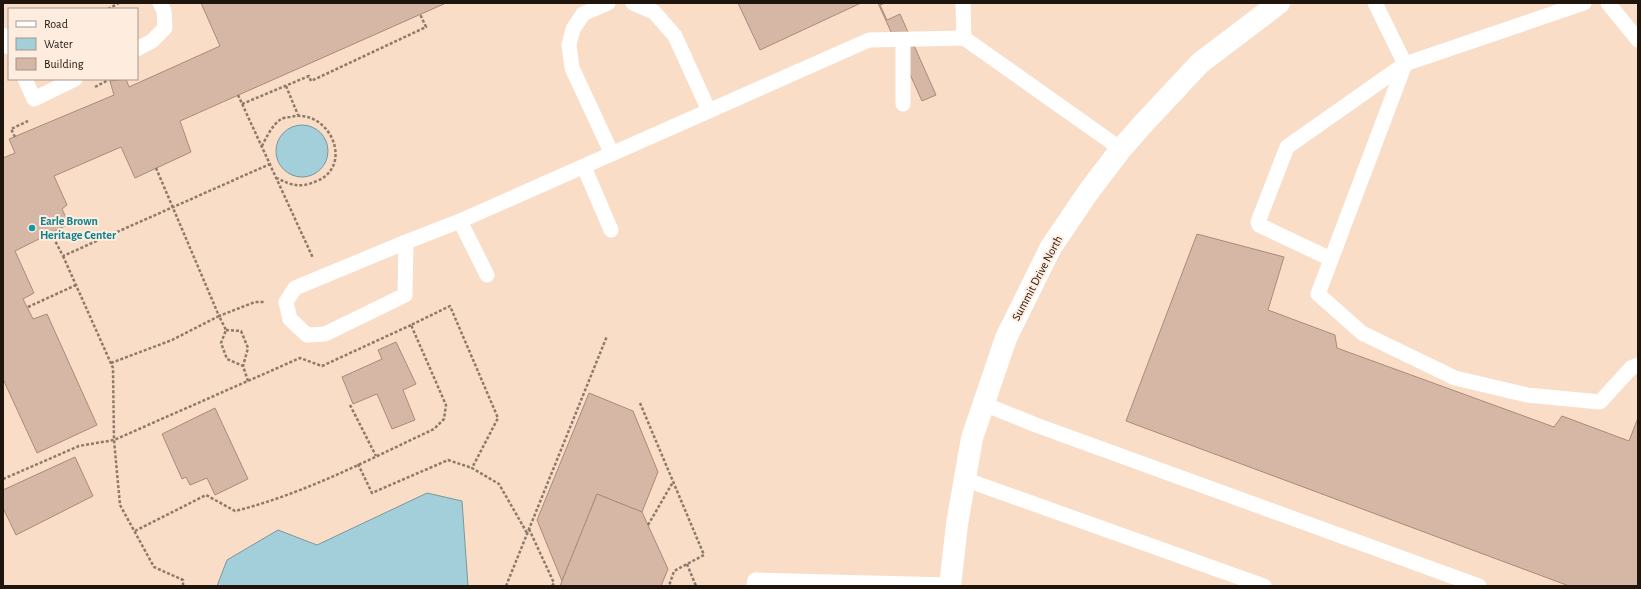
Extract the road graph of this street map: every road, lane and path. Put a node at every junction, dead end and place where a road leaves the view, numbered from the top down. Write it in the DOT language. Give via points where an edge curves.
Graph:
graph roads {
  1 [pos="119,3"];
  2 [pos="160,3"];
  3 [pos="608,3"];
  4 [pos="633,3"];
  5 [pos="963,3"];
  6 [pos="1279,3"];
  7 [pos="1375,3"];
  8 [pos="1584,3"];
  9 [pos="1608,3"];
  10 [pos="110,8"];
  11 [pos="420,14"];
  12 [pos="3,35"];
  13 [pos="964,38"];
  14 [pos="903,40"];
  15 [pos="1638,40"];
  16 [pos="8,45"];
  17 [pos="138,49"];
  18 [pos="1405,64"];
  19 [pos="25,80"];
  20 [pos="73,80"];
  21 [pos="286,86"];
  22 [pos="238,95"];
  23 [pos="242,104"];
  24 [pos="903,104"];
  25 [pos="709,111"];
  26 [pos="298,115"];
  27 [pos="262,146"];
  28 [pos="1121,149"];
  29 [pos="612,154"];
  30 [pos="270,164"];
  31 [pos="584,167"];
  32 [pos="156,168"];
  33 [pos="276,178"];
  34 [pos="172,207"];
  35 [pos="460,221"];
  36 [pos="611,230"];
  37 [pos="51,233"];
  38 [pos="406,242"];
  39 [pos="63,256"];
  40 [pos="1331,259"];
  41 [pos="487,275"];
  42 [pos="322,277"];
  43 [pos="76,285"];
  44 [pos="286,302"];
  45 [pos="28,307"];
  46 [pos="219,316"];
  47 [pos="411,325"];
  48 [pos="226,330"];
  49 [pos="607,336"];
  50 [pos="110,362"];
  51 [pos="1638,365"];
  52 [pos="242,366"];
  53 [pos="248,381"];
  54 [pos="640,403"];
  55 [pos="984,404"];
  56 [pos="350,405"];
  57 [pos="114,440"];
  58 [pos="376,456"];
  59 [pos="358,464"];
  60 [pos="472,468"];
  61 [pos="3,479"];
  62 [pos="964,479"];
  63 [pos="673,482"];
  64 [pos="648,525"];
  65 [pos="529,529"];
  66 [pos="134,531"];
  67 [pos="527,533"];
  68 [pos="687,564"];
  69 [pos="754,583"];
  70 [pos="182,586"];
  71 [pos="506,586"];
  72 [pos="552,586"];
  73 [pos="669,586"];
  74 [pos="696,586"];
  75 [pos="950,586"];
  76 [pos="1264,586"];
  77 [pos="1479,586"];
  1 -- 10 [label="path"];
  2 -- 17 [label="lane" via="164,11 165,28 152,42"];
  3 -- 29 [label="lane" via="583,14 573,29 569,45 572,68"];
  4 -- 25 [label="lane" via="654,12 675,36"];
  5 -- 13 [label="lane"];
  6 -- 28 [label="street, Summit Drive North" via="1200,63"];
  7 -- 18 [label="lane"];
  8 -- 18 [label="lane"];
  9 -- 15 [label="lane"];
  11 -- 21 [label="path" via="426,27 311,81 309,76"];
  12 -- 16 [label="lane"];
  13 -- 14 [label="lane"];
  13 -- 28 [label="lane"];
  14 -- 24 [label="lane"];
  14 -- 25 [label="lane" via="869,40"];
  18 -- 40 [label="lane"];
  18 -- 40 [label="lane" via="1284,151 1258,224"];
  19 -- 20 [label="lane" via="34,99"];
  21 -- 23 [label="path"];
  21 -- 26 [label="path"];
  22 -- 23 [label="path"];
  23 -- 27 [label="path"];
  25 -- 29 [label="lane"];
  26 -- 27 [label="path" via="281,119"];
  26 -- 33 [label="path" via="315,119 326,128 335,142 332,168 326,178 309,185 291,186"];
  27 -- 30 [label="path"];
  28 -- 55 [label="street, Summit Drive North" via="1051,247 1006,338"];
  29 -- 31 [label="lane"];
  30 -- 33 [label="path"];
  30 -- 34 [label="path"];
  31 -- 35 [label="lane"];
  31 -- 36 [label="lane"];
  32 -- 34 [label="path"];
  33 -- 42 [label="path"];
  34 -- 39 [label="path"];
  34 -- 46 [label="path"];
  35 -- 38 [label="lane"];
  35 -- 41 [label="lane"];
  37 -- 39 [label="path"];
  38 -- 42 [label="lane"];
  38 -- 44 [label="lane" via="405,295 325,334 307,335 290,319"];
  39 -- 43 [label="path"];
  40 -- 51 [label="lane" via="1318,292 1320,297 1362,333 1455,378 1527,395 1597,403 1631,368"];
  42 -- 44 [label="lane" via="295,288"];
  43 -- 45 [label="path"];
  43 -- 50 [label="path"];
  44 -- 46 [label="path" via="255,302"];
  46 -- 48 [label="path"];
  46 -- 50 [label="path" via="172,340"];
  47 -- 53 [label="path" via="322,366 300,358"];
  47 -- 58 [label="path" via="446,405 444,419 434,429"];
  47 -- 60 [label="path" via="450,306 498,418"];
  48 -- 52 [label="path" via="221,343 227,358"];
  48 -- 52 [label="path" via="241,332 248,348"];
  49 -- 65 [label="path"];
  50 -- 57 [label="path" via="113,368"];
  52 -- 53 [label="path"];
  53 -- 57 [label="path"];
  54 -- 63 [label="path"];
  55 -- 62 [label="street, Summit Drive North" via="972,438"];
  55 -- 77 [label="lane"];
  56 -- 58 [label="path"];
  57 -- 61 [label="path" via="79,446"];
  57 -- 66 [label="path" via="120,505"];
  58 -- 59 [label="path"];
  59 -- 60 [label="path" via="372,493 448,460"];
  59 -- 66 [label="path" via="234,512 206,495"];
  60 -- 67 [label="path" via="498,484"];
  62 -- 75 [label="street, Summit Drive North"];
  62 -- 76 [label="lane"];
  63 -- 64 [label="path"];
  63 -- 68 [label="path" via="704,555"];
  65 -- 67 [label="path"];
  65 -- 72 [label="path" via="554,583"];
  66 -- 70 [label="path" via="154,567 183,580"];
  67 -- 71 [label="path"];
  68 -- 73 [label="path" via="674,571"];
  68 -- 74 [label="path"];
  69 -- 75 [label="lane"];
}
